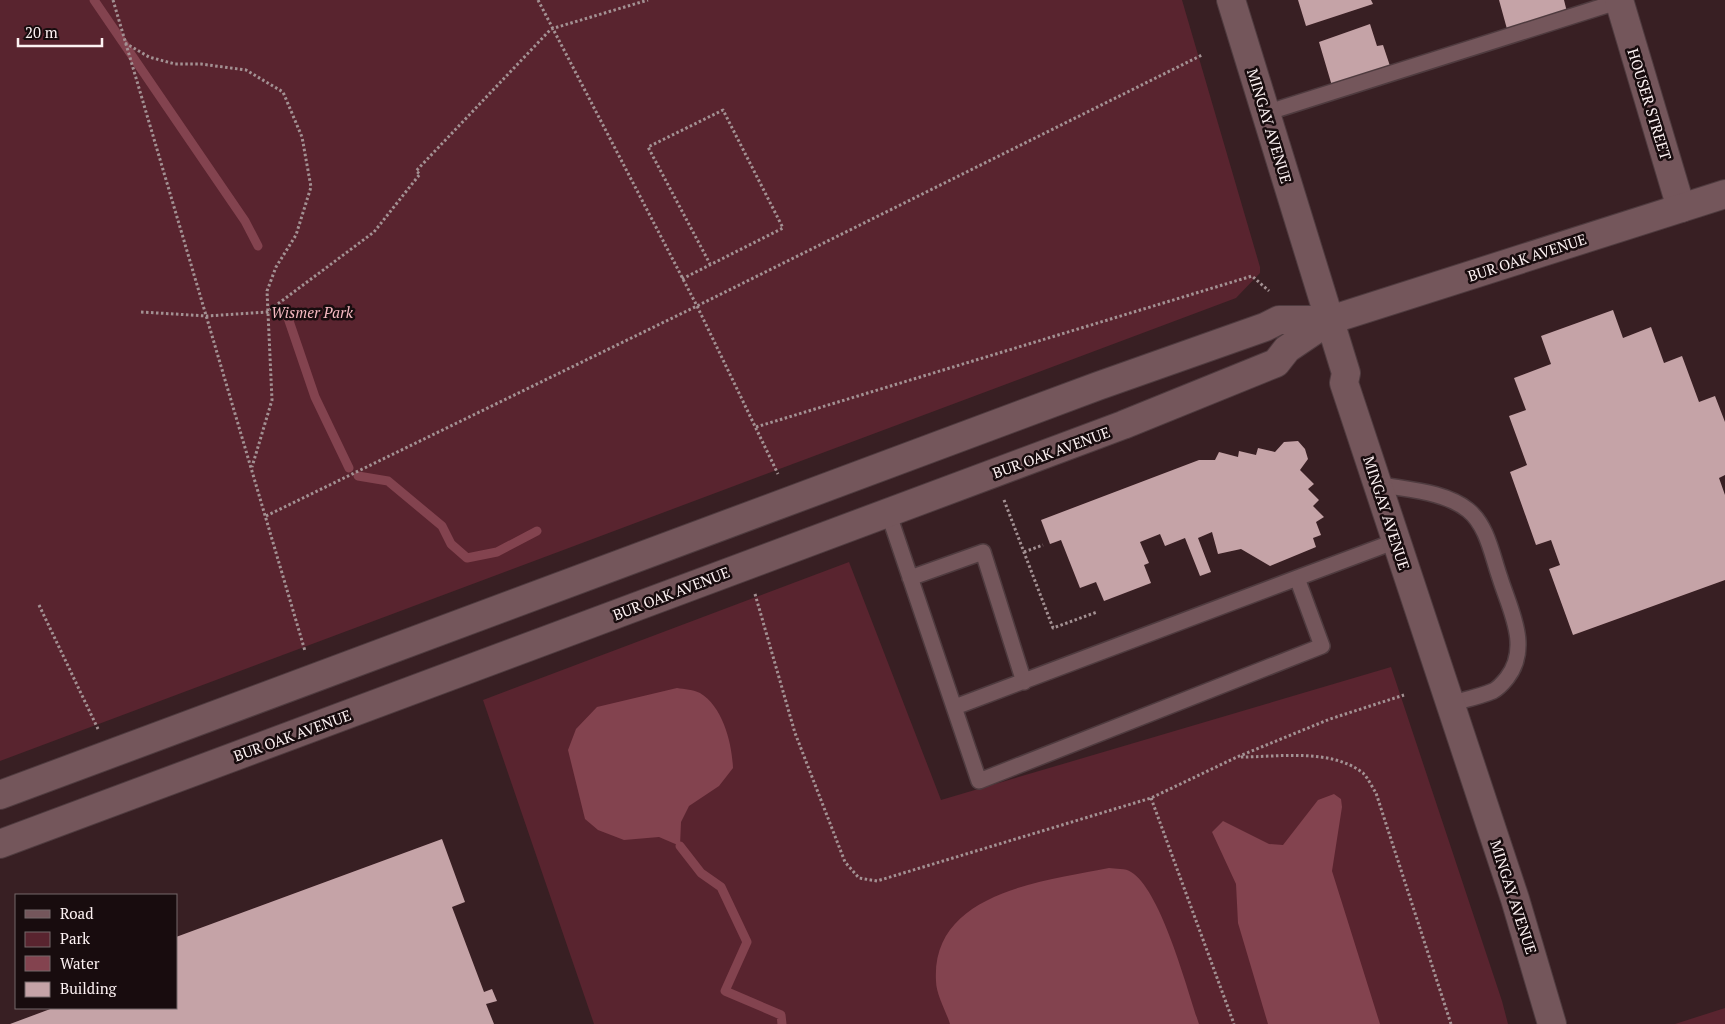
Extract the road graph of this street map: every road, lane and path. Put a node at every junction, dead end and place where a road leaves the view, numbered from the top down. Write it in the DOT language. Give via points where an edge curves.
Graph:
graph roads {
  1 [pos="113,0"];
  2 [pos="538,0"];
  3 [pos="648,0"];
  4 [pos="1231,0"];
  5 [pos="1621,0"];
  6 [pos="552,29"];
  7 [pos="124,42"];
  8 [pos="1202,55"];
  9 [pos="1266,113"];
  10 [pos="1725,194"];
  11 [pos="1681,208"];
  12 [pos="710,264"];
  13 [pos="682,279"];
  14 [pos="1269,291"];
  15 [pos="697,306"];
  16 [pos="141,312"];
  17 [pos="267,312"];
  18 [pos="207,316"];
  19 [pos="1330,320"];
  20 [pos="756,427"];
  21 [pos="252,468"];
  22 [pos="778,474"];
  23 [pos="1377,484"];
  24 [pos="1004,500"];
  25 [pos="888,512"];
  26 [pos="266,516"];
  27 [pos="1396,541"];
  28 [pos="1043,545"];
  29 [pos="1024,552"];
  30 [pos="910,578"];
  31 [pos="1296,578"];
  32 [pos="39,605"];
  33 [pos="1097,612"];
  34 [pos="305,651"];
  35 [pos="1024,682"];
  36 [pos="1449,704"];
  37 [pos="955,707"];
  38 [pos="98,730"];
  39 [pos="1237,757"];
  40 [pos="0,796"];
  41 [pos="1151,798"];
  42 [pos="0,844"];
  43 [pos="1234,1024"];
  44 [pos="1451,1024"];
  45 [pos="1552,1024"];
  1 -- 7 [label="path"];
  2 -- 6 [label="path"];
  3 -- 6 [label="path"];
  4 -- 9 [label="street, MINGAY AVENUE"];
  5 -- 9 [label="lane"];
  5 -- 11 [label="street, HOUSER STREET"];
  6 -- 13 [label="path"];
  6 -- 17 [label="path" via="416,171 420,174 374,232"];
  7 -- 17 [label="path" via="149,57 175,64 246,70 283,92 302,137 311,187 296,235 276,267 267,291"];
  7 -- 18 [label="path"];
  8 -- 15 [label="path"];
  9 -- 19 [label="street, MINGAY AVENUE"];
  10 -- 11 [label="street, BUR OAK AVENUE"];
  11 -- 19 [label="street, BUR OAK AVENUE"];
  12 -- 12 [label="path" via="782,228 723,110 648,147"];
  12 -- 13 [label="path"];
  13 -- 15 [label="path"];
  14 -- 20 [label="path" via="1252,276"];
  15 -- 20 [label="path"];
  15 -- 26 [label="path"];
  16 -- 18 [label="path"];
  17 -- 18 [label="path"];
  17 -- 21 [label="path" via="272,400"];
  18 -- 21 [label="path"];
  19 -- 23 [label="street, MINGAY AVENUE" via="1346,373 1344,383"];
  19 -- 25 [label="street, BUR OAK AVENUE" via="1287,349 1276,363 1122,425"];
  19 -- 40 [label="street, BUR OAK AVENUE" via="1279,320"];
  20 -- 22 [label="path"];
  21 -- 26 [label="path"];
  23 -- 27 [label="street, MINGAY AVENUE"];
  23 -- 36 [label="lane" via="1443,496 1459,504 1478,521 1492,553 1518,634 1518,658 1500,686 1493,691"];
  24 -- 29 [label="path"];
  25 -- 30 [label="lane"];
  25 -- 42 [label="street, BUR OAK AVENUE"];
  26 -- 34 [label="path"];
  27 -- 31 [label="lane"];
  27 -- 36 [label="street, MINGAY AVENUE"];
  28 -- 29 [label="path"];
  29 -- 33 [label="path" via="1053,628"];
  30 -- 35 [label="lane" via="983,552"];
  30 -- 37 [label="lane"];
  31 -- 35 [label="lane"];
  31 -- 37 [label="lane" via="1322,646 979,781"];
  32 -- 38 [label="path"];
  35 -- 37 [label="lane"];
  36 -- 45 [label="street, MINGAY AVENUE" via="1524,924"];
  39 -- 44 [label="path" via="1312,757 1338,761 1364,774 1376,793"];
  41 -- 43 [label="path"];
}
